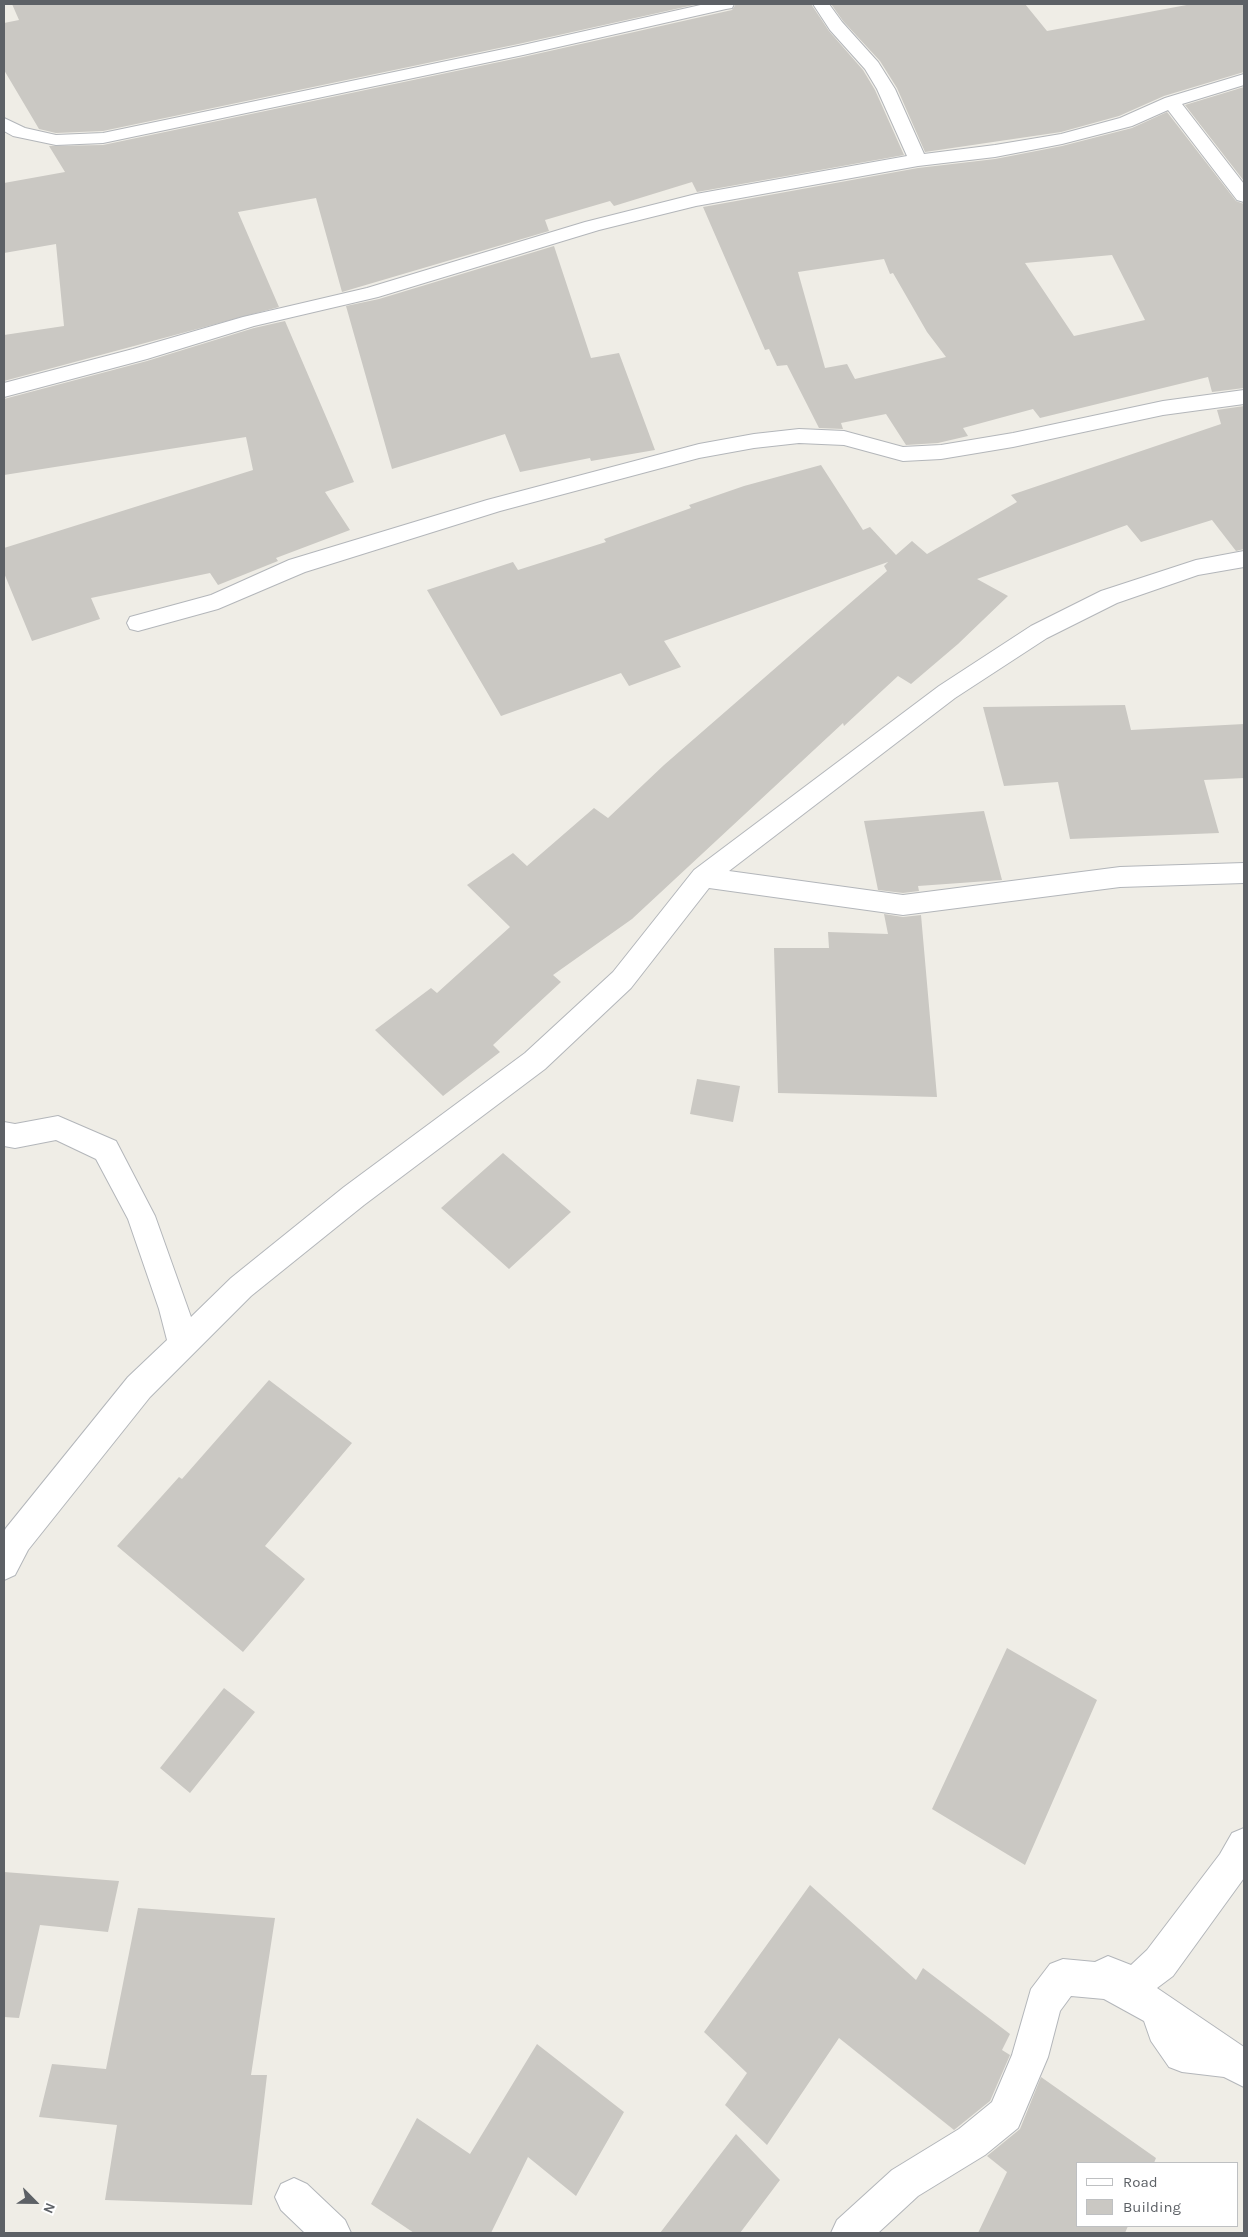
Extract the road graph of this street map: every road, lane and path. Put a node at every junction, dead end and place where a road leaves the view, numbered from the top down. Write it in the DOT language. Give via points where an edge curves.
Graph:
graph roads {
  1 [pos="726,4"];
  2 [pos="821,4"];
  3 [pos="1244,79"];
  4 [pos="1171,102"];
  5 [pos="4,122"];
  6 [pos="918,160"];
  7 [pos="1244,196"];
  8 [pos="4,390"];
  9 [pos="1244,397"];
  10 [pos="1244,559"];
  11 [pos="138,623"];
  12 [pos="1244,873"];
  13 [pos="703,877"];
  14 [pos="4,1134"];
  15 [pos="183,1345"];
  16 [pos="4,1564"];
  17 [pos="1244,1845"];
  18 [pos="1160,1962"];
  19 [pos="1036,1985"];
  20 [pos="1238,2064"];
  21 [pos="294,2196"];
  22 [pos="332,2233"];
  23 [pos="850,2233"];
  1 -- 5 [label="street" via="103,138 56,140 19,132"];
  2 -- 6 [label="street" via="872,66"];
  3 -- 4 [label="street"];
  4 -- 6 [label="street" via="1126,122 1062,139"];
  4 -- 7 [label="street"];
  6 -- 8 [label="street" via="696,200 592,226 371,293 250,322"];
  9 -- 11 [label="street" via="1163,408 941,452 903,454 844,438 799,436 699,451 495,505 297,566 218,601"];
  10 -- 13 [label="street" via="1196,568 1109,597 1039,632 948,692"];
  12 -- 13 [label="street" via="1120,877 903,905"];
  13 -- 15 [label="street" via="622,980 535,1061 354,1196 241,1287"];
  14 -- 15 [label="street" via="14,1136 58,1128 106,1150 141,1216 174,1309"];
  15 -- 16 [label="street" via="139,1387 17,1539"];
  17 -- 18 [label="street"];
  18 -- 19 [label="street" via="1135,1984 1069,1959"];
  18 -- 20 [label="street" via="1160,2009 1164,2028 1182,2054"];
  20 -- 23 [label="street" via="1154,2006 1108,1981 1063,1977 1044,2002 1030,2057 1005,2115 972,2142 905,2183"];
  21 -- 22 [label="street"];
}
